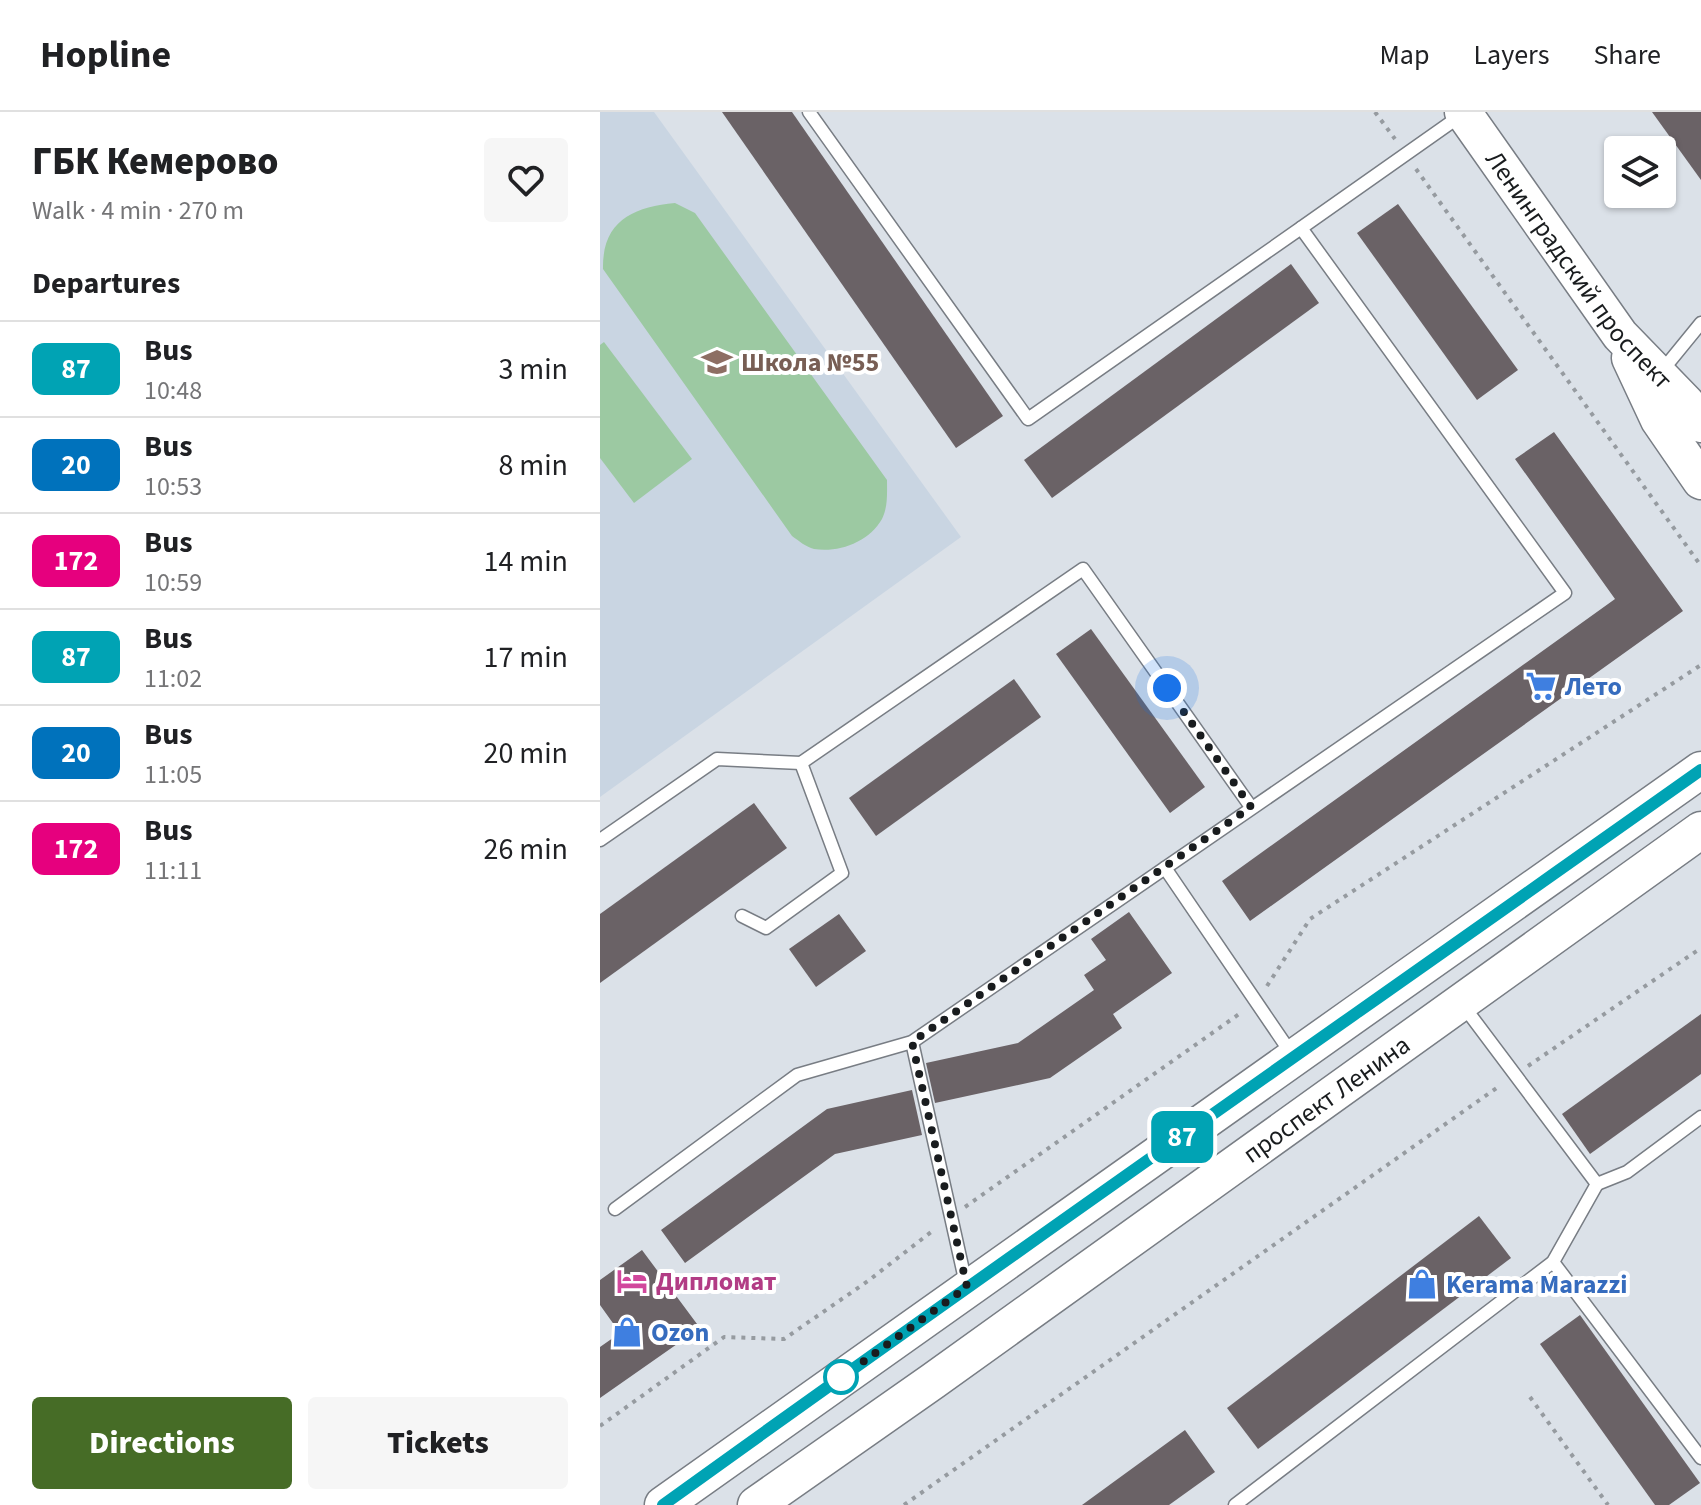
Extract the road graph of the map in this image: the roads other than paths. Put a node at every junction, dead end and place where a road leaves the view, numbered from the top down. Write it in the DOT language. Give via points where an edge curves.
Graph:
graph roads {
  1 [pos="809,112"];
  2 [pos="1463,112"];
  3 [pos="1301,228"];
  4 [pos="1701,323"];
  5 [pos="1620,335"];
  6 [pos="1659,375"];
  7 [pos="1701,424"];
  8 [pos="1701,481"];
  9 [pos="801,763"];
  10 [pos="1701,770"];
  11 [pos="1251,807"];
  12 [pos="1701,830"];
  13 [pos="600,840"];
  14 [pos="1165,868"];
  15 [pos="742,916"];
  16 [pos="1461,1003"];
  17 [pos="912,1042"];
  18 [pos="1295,1058"];
  19 [pos="1701,1117"];
  20 [pos="1597,1184"];
  21 [pos="615,1209"];
  22 [pos="1553,1262"];
  23 [pos="967,1287"];
  24 [pos="1701,1458"];
  25 [pos="773,1500"];
  26 [pos="663,1505"];
  27 [pos="1235,1505"];
  1 -- 3 [label="lane" via="1028,419"];
  2 -- 3 [label="lane"];
  2 -- 5 [label="main road, Ленинградский проспект"];
  3 -- 11 [label="lane" via="1565,593"];
  4 -- 6 [label="lane"];
  5 -- 6 [label="main road, Ленинградский проспект"];
  5 -- 8 [label="main road" via="1659,420"];
  6 -- 7 [label="main road, Ленинградский проспект"];
  9 -- 11 [label="lane" via="1083,569"];
  9 -- 13 [label="lane" via="717,759"];
  9 -- 15 [label="lane" via="842,873 766,928"];
  10 -- 18 [label="main road, проспект Ленина"];
  11 -- 14 [label="lane"];
  12 -- 16 [label="main road, проспект Ленина"];
  14 -- 17 [label="lane"];
  14 -- 18 [label="lane"];
  16 -- 20 [label="lane"];
  16 -- 25 [label="main road, проспект Ленина"];
  17 -- 21 [label="lane" via="797,1075"];
  17 -- 23 [label="lane"];
  18 -- 23 [label="main road, проспект Ленина"];
  19 -- 20 [label="lane" via="1627,1172"];
  20 -- 22 [label="lane"];
  22 -- 24 [label="lane"];
  22 -- 27 [label="lane"];
  23 -- 26 [label="main road, проспект Ленина"];
}
